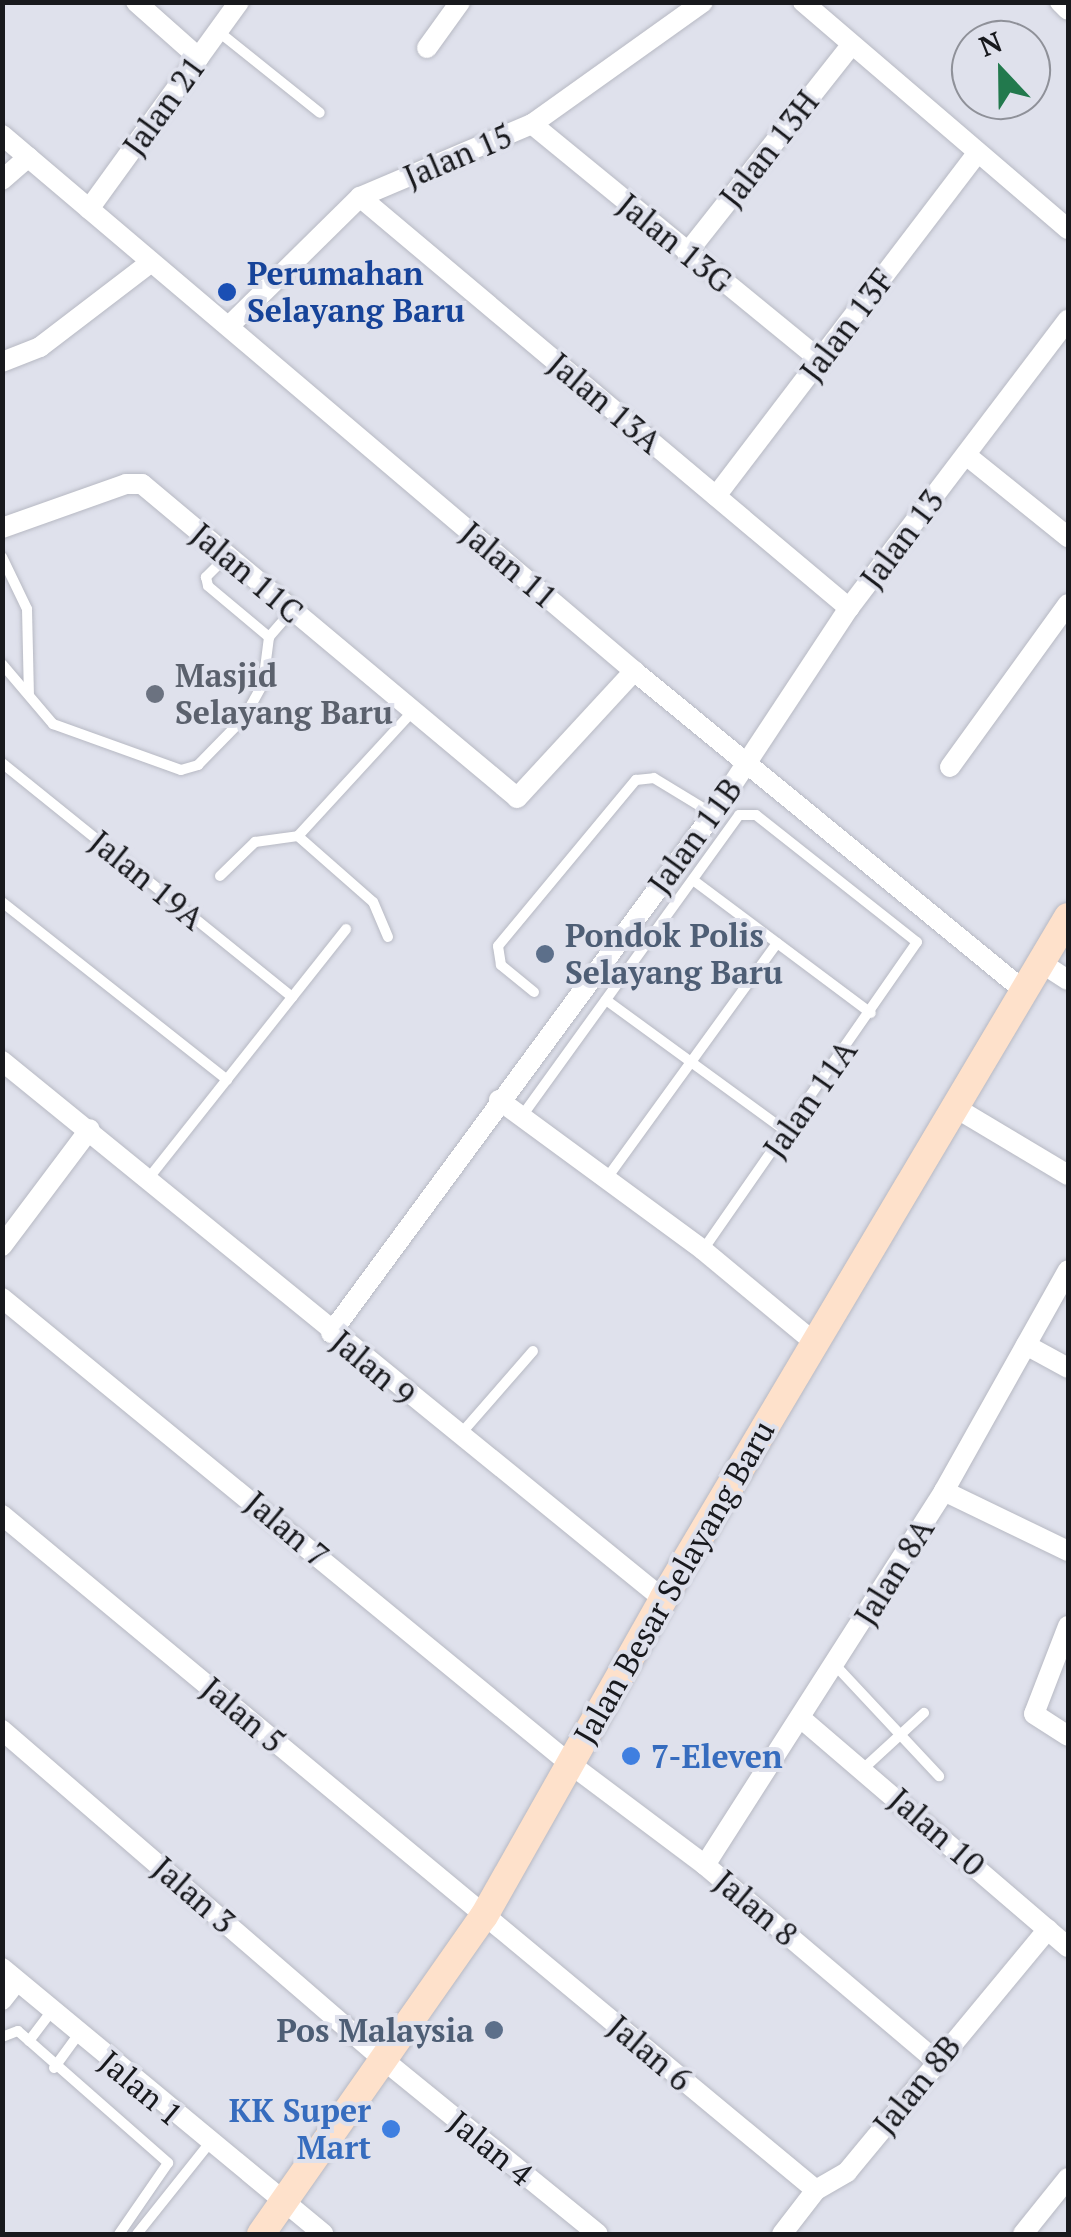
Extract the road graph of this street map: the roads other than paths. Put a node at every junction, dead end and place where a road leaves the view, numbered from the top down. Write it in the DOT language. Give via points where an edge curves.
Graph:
graph roads {
  1 [pos="136,2"];
  2 [pos="240,2"];
  3 [pos="460,2"];
  4 [pos="703,2"];
  5 [pos="803,2"];
  6 [pos="1060,2"];
  7 [pos="1068,10"];
  8 [pos="218,32"];
  9 [pos="851,45"];
  10 [pos="427,48"];
  11 [pos="200,58"];
  12 [pos="320,113"];
  13 [pos="532,124"];
  14 [pos="2,135"];
  15 [pos="977,154"];
  16 [pos="28,157"];
  17 [pos="2,180"];
  18 [pos="360,197"];
  19 [pos="88,209"];
  20 [pos="1068,228"];
  21 [pos="687,254"];
  22 [pos="151,262"];
  23 [pos="1068,320"];
  24 [pos="229,326"];
  25 [pos="820,360"];
  26 [pos="2,362"];
  27 [pos="966,455"];
  28 [pos="716,496"];
  29 [pos="2,528"];
  30 [pos="1068,537"];
  31 [pos="2,556"];
  32 [pos="227,556"];
  33 [pos="1068,604"];
  34 [pos="849,608"];
  35 [pos="292,610"];
  36 [pos="269,637"];
  37 [pos="2,664"];
  38 [pos="634,672"];
  39 [pos="29,696"];
  40 [pos="412,712"];
  41 [pos="2,763"];
  42 [pos="746,764"];
  43 [pos="950,767"];
  44 [pos="713,814"];
  45 [pos="298,836"];
  46 [pos="220,876"];
  47 [pos="693,880"];
  48 [pos="904,896"];
  49 [pos="2,902"];
  50 [pos="890,915"];
  51 [pos="1068,917"];
  52 [pos="346,929"];
  53 [pos="388,937"];
  54 [pos="777,943"];
  55 [pos="1040,962"];
  56 [pos="1068,980"];
  57 [pos="1022,989"];
  58 [pos="534,992"];
  59 [pos="292,997"];
  60 [pos="606,1000"];
  61 [pos="871,1013"];
  62 [pos="2,1061"];
  63 [pos="691,1062"];
  64 [pos="227,1080"];
  65 [pos="499,1100"];
  66 [pos="956,1108"];
  67 [pos="522,1116"];
  68 [pos="90,1129"];
  69 [pos="787,1132"];
  70 [pos="1068,1175"];
  71 [pos="607,1178"];
  72 [pos="148,1180"];
  73 [pos="2,1246"];
  74 [pos="703,1250"];
  75 [pos="1068,1270"];
  76 [pos="2,1298"];
  77 [pos="331,1334"];
  78 [pos="814,1342"];
  79 [pos="1026,1345"];
  80 [pos="532,1351"];
  81 [pos="1068,1368"];
  82 [pos="457,1438"];
  83 [pos="944,1490"];
  84 [pos="2,1515"];
  85 [pos="1068,1551"];
  86 [pos="663,1599"];
  87 [pos="1068,1626"];
  88 [pos="836,1666"];
  89 [pos="924,1713"];
  90 [pos="803,1720"];
  91 [pos="2,1730"];
  92 [pos="900,1735"];
  93 [pos="1068,1736"];
  94 [pos="569,1763"];
  95 [pos="864,1769"];
  96 [pos="938,1776"];
  97 [pos="705,1865"];
  98 [pos="484,1916"];
  99 [pos="1048,1928"];
  100 [pos="1068,1947"];
  101 [pos="10,1974"];
  102 [pos="2,2000"];
  103 [pos="52,2011"];
  104 [pos="78,2034"];
  105 [pos="2,2037"];
  106 [pos="28,2040"];
  107 [pos="385,2061"];
  108 [pos="936,2061"];
  109 [pos="55,2066"];
  110 [pos="208,2145"];
  111 [pos="1066,2187"];
  112 [pos="816,2190"];
  113 [pos="284,2203"];
  114 [pos="119,2234"];
  115 [pos="137,2234"];
  116 [pos="260,2234"];
  117 [pos="323,2234"];
  118 [pos="598,2234"];
  119 [pos="782,2234"];
  120 [pos="1023,2234"];
  1 -- 11 [label="street"];
  2 -- 8 [label="street, Jalan 21"];
  3 -- 10 [label="street"];
  4 -- 13 [label="street, Jalan 15"];
  5 -- 9 [label="street"];
  6 -- 7 [label="street"];
  8 -- 11 [label="street, Jalan 21"];
  8 -- 12 [label="lane"];
  9 -- 15 [label="street"];
  9 -- 21 [label="street, Jalan 13H"];
  11 -- 19 [label="street, Jalan 21"];
  13 -- 18 [label="street, Jalan 15"];
  13 -- 21 [label="street, Jalan 13G"];
  14 -- 16 [label="street, Jalan 11"];
  15 -- 20 [label="street"];
  15 -- 25 [label="street, Jalan 13F"];
  16 -- 17 [label="street"];
  16 -- 19 [label="street, Jalan 11"];
  18 -- 24 [label="street, Jalan 15"];
  18 -- 28 [label="street, Jalan 13A"];
  19 -- 22 [label="street, Jalan 11"];
  21 -- 25 [label="street, Jalan 13G"];
  22 -- 24 [label="street, Jalan 11"];
  22 -- 26 [label="street" via="40,347"];
  23 -- 27 [label="street, Jalan 13"];
  24 -- 38 [label="street, Jalan 11"];
  25 -- 28 [label="street, Jalan 13F"];
  27 -- 30 [label="street"];
  27 -- 34 [label="street, Jalan 13"];
  28 -- 34 [label="street, Jalan 13A"];
  29 -- 32 [label="street, Jalan 11C" via="135,482"];
  31 -- 39 [label="lane" via="30,622"];
  32 -- 35 [label="street, Jalan 11C"];
  32 -- 36 [label="lane" via="206,578 208,586"];
  33 -- 43 [label="street"];
  34 -- 42 [label="street, Jalan 13"];
  35 -- 36 [label="lane"];
  35 -- 40 [label="street, Jalan 11C"];
  36 -- 39 [label="lane" via="263,684 244,718 198,765 181,770 53,724"];
  37 -- 39 [label="lane"];
  38 -- 40 [label="street, Jalan 11C" via="516,798"];
  38 -- 42 [label="street, Jalan 11"];
  40 -- 45 [label="lane"];
  41 -- 59 [label="lane, Jalan 19A"];
  42 -- 44 [label="street, Jalan 11B"];
  42 -- 48 [label="street, Jalan 11"];
  44 -- 58 [label="lane" via="654,778 636,780 498,946 501,966"];
  44 -- 65 [label="street, Jalan 11B"];
  45 -- 46 [label="lane" via="255,842"];
  45 -- 53 [label="lane" via="374,902"];
  47 -- 50 [label="lane" via="747,813"];
  47 -- 54 [label="lane"];
  47 -- 60 [label="lane"];
  48 -- 50 [label="lane"];
  48 -- 57 [label="street, Jalan 11"];
  49 -- 64 [label="lane"];
  50 -- 61 [label="lane, Jalan 11A" via="916,936 916,949"];
  51 -- 55 [label="street, Jalan Besar Selayang Baru"];
  52 -- 59 [label="lane"];
  54 -- 61 [label="lane"];
  54 -- 63 [label="lane"];
  55 -- 56 [label="street"];
  55 -- 57 [label="street, Jalan Besar Selayang Baru"];
  57 -- 66 [label="street, Jalan Besar Selayang Baru"];
  59 -- 64 [label="lane"];
  60 -- 63 [label="lane"];
  60 -- 67 [label="lane"];
  61 -- 69 [label="lane, Jalan 11A"];
  62 -- 68 [label="street"];
  63 -- 69 [label="lane"];
  63 -- 71 [label="lane"];
  64 -- 72 [label="lane"];
  65 -- 67 [label="street"];
  65 -- 77 [label="street, Jalan 11B"];
  66 -- 70 [label="street"];
  66 -- 78 [label="street, Jalan Besar Selayang Baru"];
  67 -- 71 [label="street"];
  68 -- 72 [label="street, Jalan 9"];
  68 -- 73 [label="street"];
  69 -- 74 [label="lane, Jalan 11A"];
  71 -- 74 [label="street"];
  72 -- 77 [label="street, Jalan 9"];
  74 -- 78 [label="street"];
  75 -- 79 [label="street, Jalan 8A"];
  76 -- 94 [label="street, Jalan 7"];
  77 -- 82 [label="street, Jalan 9"];
  78 -- 86 [label="street, Jalan Besar Selayang Baru"];
  79 -- 81 [label="street"];
  79 -- 83 [label="street, Jalan 8A"];
  80 -- 82 [label="lane"];
  82 -- 86 [label="street, Jalan 9"];
  83 -- 85 [label="street"];
  83 -- 88 [label="street, Jalan 8A"];
  84 -- 98 [label="street, Jalan 5"];
  86 -- 94 [label="street, Jalan Besar Selayang Baru"];
  87 -- 93 [label="street" via="1034,1714"];
  88 -- 90 [label="street, Jalan 8A"];
  88 -- 92 [label="lane"];
  89 -- 92 [label="lane"];
  90 -- 95 [label="street, Jalan 10"];
  90 -- 97 [label="street, Jalan 8A"];
  91 -- 107 [label="street, Jalan 3"];
  92 -- 95 [label="lane"];
  92 -- 96 [label="lane"];
  94 -- 97 [label="street, Jalan 8"];
  94 -- 98 [label="street, Jalan Besar Selayang Baru"];
  95 -- 99 [label="street, Jalan 10"];
  97 -- 108 [label="street, Jalan 8"];
  98 -- 107 [label="street, Jalan Besar Selayang Baru"];
  98 -- 112 [label="street, Jalan 6"];
  99 -- 100 [label="street, Jalan 10"];
  99 -- 108 [label="street, Jalan 8B"];
  101 -- 102 [label="street"];
  101 -- 103 [label="street, Jalan 1"];
  103 -- 104 [label="street, Jalan 1"];
  103 -- 106 [label="lane"];
  104 -- 109 [label="lane"];
  104 -- 110 [label="street, Jalan 1"];
  105 -- 106 [label="lane" via="13,2028"];
  106 -- 109 [label="lane"];
  107 -- 113 [label="street, Jalan Besar Selayang Baru"];
  107 -- 118 [label="street, Jalan 4"];
  108 -- 112 [label="street, Jalan 8B" via="848,2172"];
  109 -- 114 [label="lane" via="168,2163"];
  110 -- 113 [label="street, Jalan 1"];
  110 -- 115 [label="lane"];
  111 -- 120 [label="street"];
  112 -- 119 [label="street, Jalan 8B"];
  113 -- 116 [label="street, Jalan Besar Selayang Baru"];
  113 -- 117 [label="street, Jalan 1"];
}
